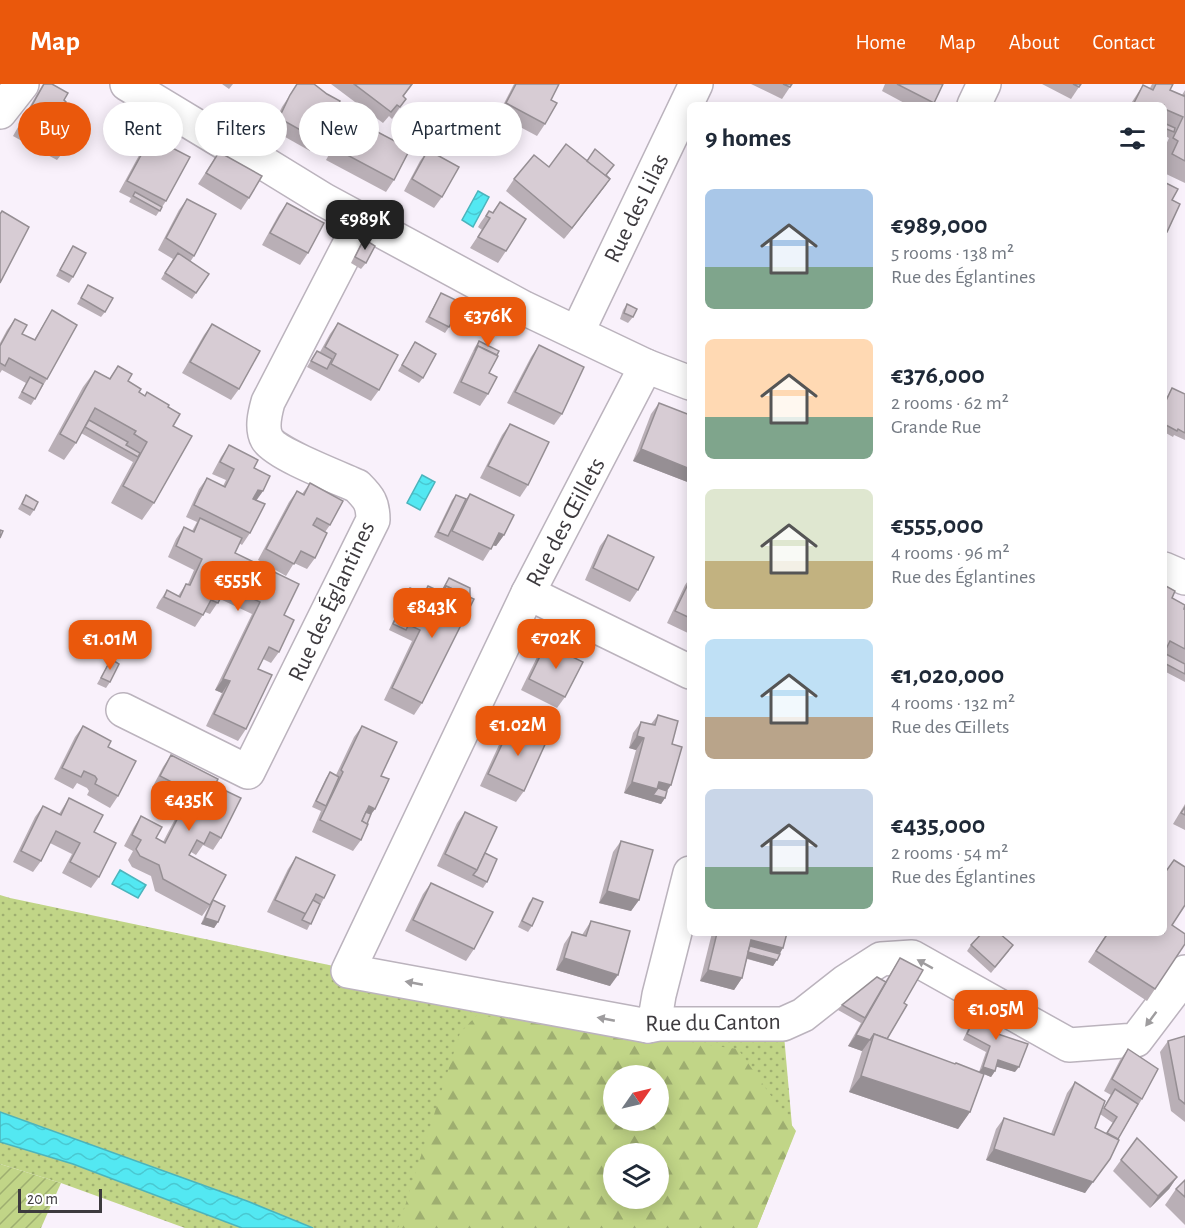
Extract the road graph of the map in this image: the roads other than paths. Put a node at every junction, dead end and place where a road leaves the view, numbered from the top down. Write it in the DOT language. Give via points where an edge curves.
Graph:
graph roads {
  1 [pos="22,84"];
  2 [pos="127,84"];
  3 [pos="696,84"];
  4 [pos="984,84"];
  5 [pos="690,102"];
  6 [pos="975,102"];
  7 [pos="0,112"];
  8 [pos="687,112"];
  9 [pos="682,128"];
  10 [pos="362,220"];
  11 [pos="576,333"];
  12 [pos="646,366"];
  13 [pos="687,382"];
  14 [pos="1167,570"];
  15 [pos="1185,578"];
  16 [pos="528,593"];
  17 [pos="687,671"];
  18 [pos="123,710"];
  19 [pos="687,884"];
  20 [pos="348,971"];
  21 [pos="1185,972"];
  22 [pos="648,1026"];
  1 -- 7 [label="street"];
  2 -- 10 [label="street"];
  3 -- 5 [label="street, Rue des Lilas"];
  4 -- 6 [label="street"];
  8 -- 9 [label="street, Rue des Lilas"];
  9 -- 11 [label="street, Rue des Lilas"];
  10 -- 11 [label="street"];
  10 -- 18 [label="street, Rue des Églantines" via="268,402 264,422 267,439 279,450 357,486 373,508 373,520 248,772"];
  11 -- 12 [label="street"];
  12 -- 13 [label="street"];
  12 -- 16 [label="street, Rue des Œillets"];
  14 -- 15 [label="street"];
  16 -- 17 [label="street"];
  16 -- 20 [label="street, Rue des Œillets"];
  19 -- 22 [label="street" via="656,1013"];
  22 -- 20 [label="street, Rue du Canton, one-way"];
  21 -- 22 [label="street, Rue du Canton, one-way" via="1136,1040 1070,1045 912,957 881,959 803,1015 783,1024"];
}
